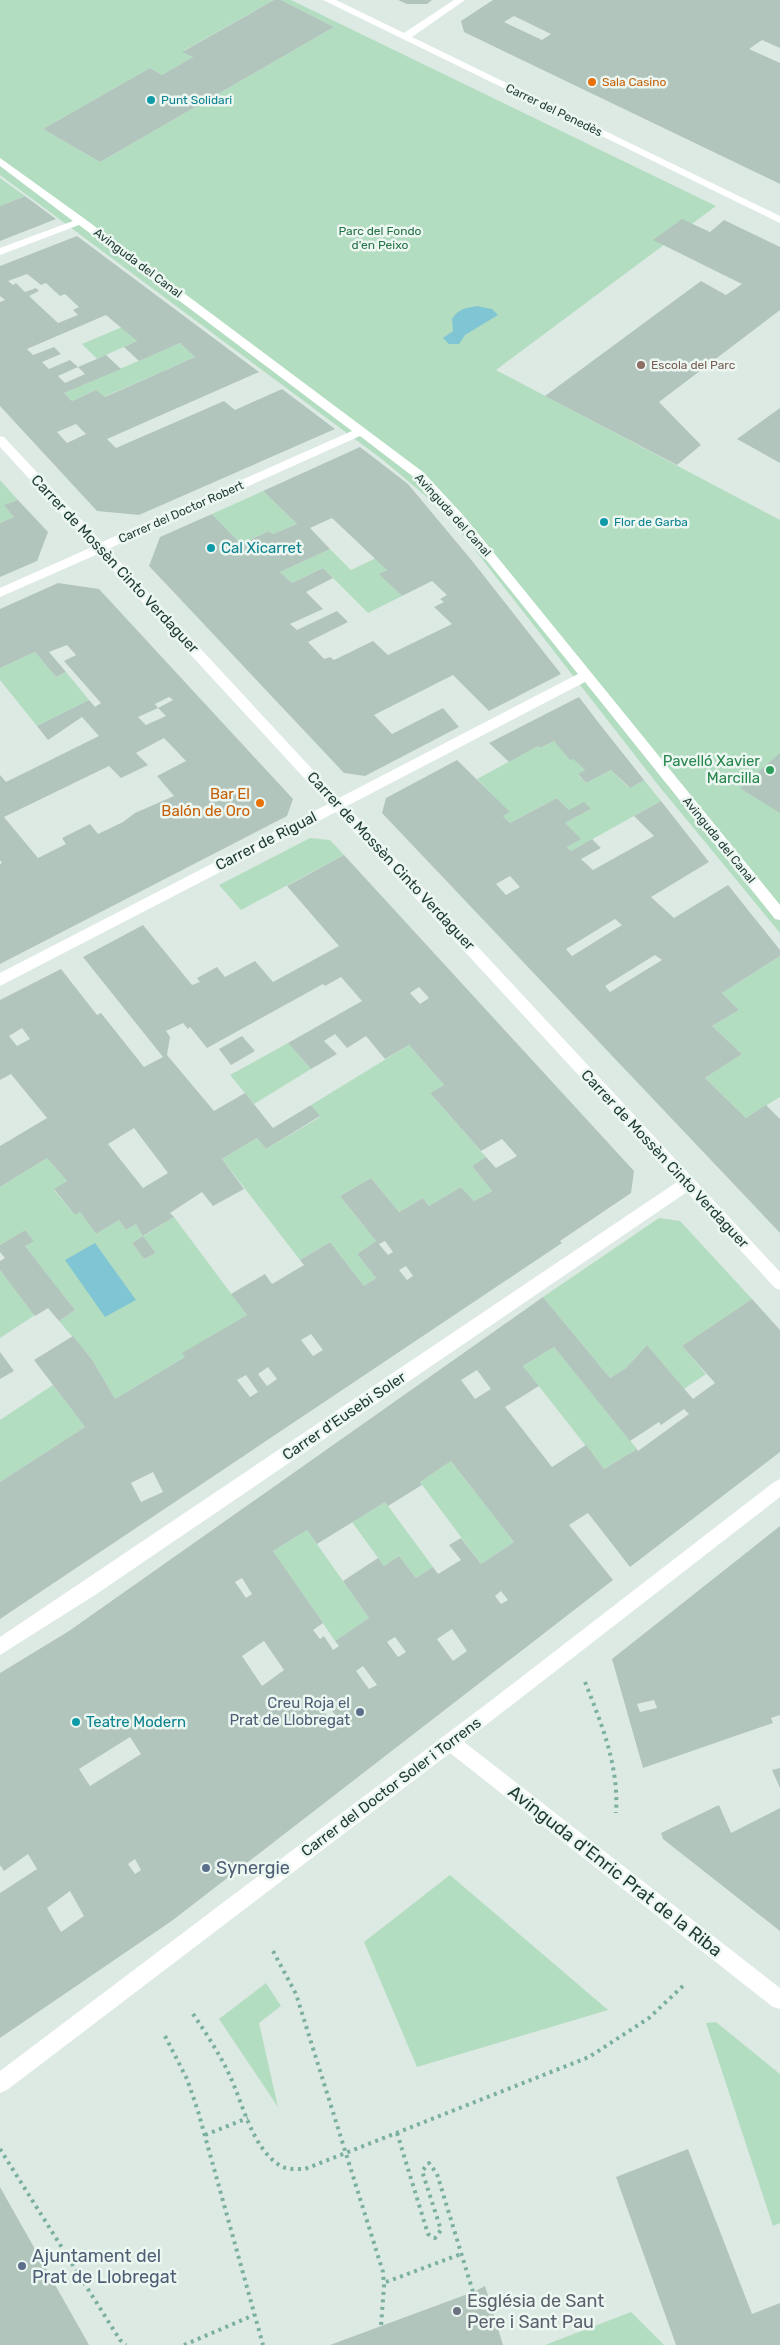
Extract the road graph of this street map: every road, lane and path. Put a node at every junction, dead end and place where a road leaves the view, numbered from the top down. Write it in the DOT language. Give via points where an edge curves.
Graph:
graph roads {
  1 [pos="328,0"];
  2 [pos="460,0"];
  3 [pos="405,37"];
  4 [pos="0,161"];
  5 [pos="780,220"];
  6 [pos="80,221"];
  7 [pos="0,252"];
  8 [pos="361,431"];
  9 [pos="0,440"];
  10 [pos="100,548"];
  11 [pos="0,593"];
  12 [pos="586,676"];
  13 [pos="338,804"];
  14 [pos="780,915"];
  15 [pos="0,980"];
  16 [pos="687,1184"];
  17 [pos="780,1283"];
  18 [pos="780,1487"];
  19 [pos="0,1647"];
  20 [pos="584,1680"];
  21 [pos="450,1742"];
  22 [pos="616,1813"];
  23 [pos="273,1951"];
  24 [pos="684,1984"];
  25 [pos="780,2000"];
  26 [pos="193,2014"];
  27 [pos="164,2036"];
  28 [pos="0,2083"];
  29 [pos="248,2118"];
  30 [pos="397,2133"];
  31 [pos="205,2135"];
  32 [pos="0,2149"];
  33 [pos="345,2153"];
  34 [pos="461,2254"];
  35 [pos="386,2282"];
  36 [pos="473,2292"];
  37 [pos="254,2314"];
  38 [pos="381,2326"];
  39 [pos="126,2345"];
  40 [pos="184,2345"];
  41 [pos="263,2345"];
  1 -- 3 [label="street, Carrer del Penedès"];
  2 -- 3 [label="street"];
  3 -- 5 [label="street, Carrer del Penedès"];
  4 -- 6 [label="street, Avinguda del Canal"];
  6 -- 7 [label="street"];
  6 -- 8 [label="street, Avinguda del Canal"];
  8 -- 10 [label="street, Carrer del Doctor Robert"];
  8 -- 12 [label="street, Avinguda del Canal" via="419,475 459,518"];
  9 -- 10 [label="street, Carrer de Mossèn Cinto Verdaguer"];
  10 -- 11 [label="street, Carrer del Doctor Robert"];
  10 -- 13 [label="street, Carrer de Mossèn Cinto Verdaguer"];
  12 -- 13 [label="street, Carrer de Rigual"];
  12 -- 14 [label="street, Avinguda del Canal"];
  13 -- 15 [label="street, Carrer de Rigual"];
  13 -- 16 [label="street, Carrer de Mossèn Cinto Verdaguer"];
  16 -- 17 [label="street, Carrer de Mossèn Cinto Verdaguer"];
  16 -- 19 [label="street, Carrer d'Eusebi Soler"];
  18 -- 21 [label="street, Carrer del Doctor Soler i Torrens"];
  20 -- 22 [label="path" via="610,1746 618,1783"];
  21 -- 25 [label="street, Avinguda d'Enric Prat de la Riba"];
  21 -- 28 [label="street, Carrer del Doctor Soler i Torrens"];
  23 -- 33 [label="path" via="296,1994"];
  24 -- 30 [label="path" via="649,2018 589,2057"];
  26 -- 29 [label="path" via="215,2048"];
  27 -- 31 [label="path" via="187,2079"];
  29 -- 31 [label="path"];
  29 -- 33 [label="path" via="270,2157 279,2166 305,2169"];
  30 -- 33 [label="path"];
  30 -- 34 [label="path" via="428,2234 435,2238 441,2230 422,2171 429,2163 437,2174"];
  31 -- 37 [label="path"];
  32 -- 39 [label="path"];
  33 -- 35 [label="path"];
  34 -- 35 [label="path"];
  34 -- 36 [label="path"];
  35 -- 38 [label="path" via="380,2309"];
  37 -- 40 [label="path"];
  37 -- 41 [label="path"];
}
